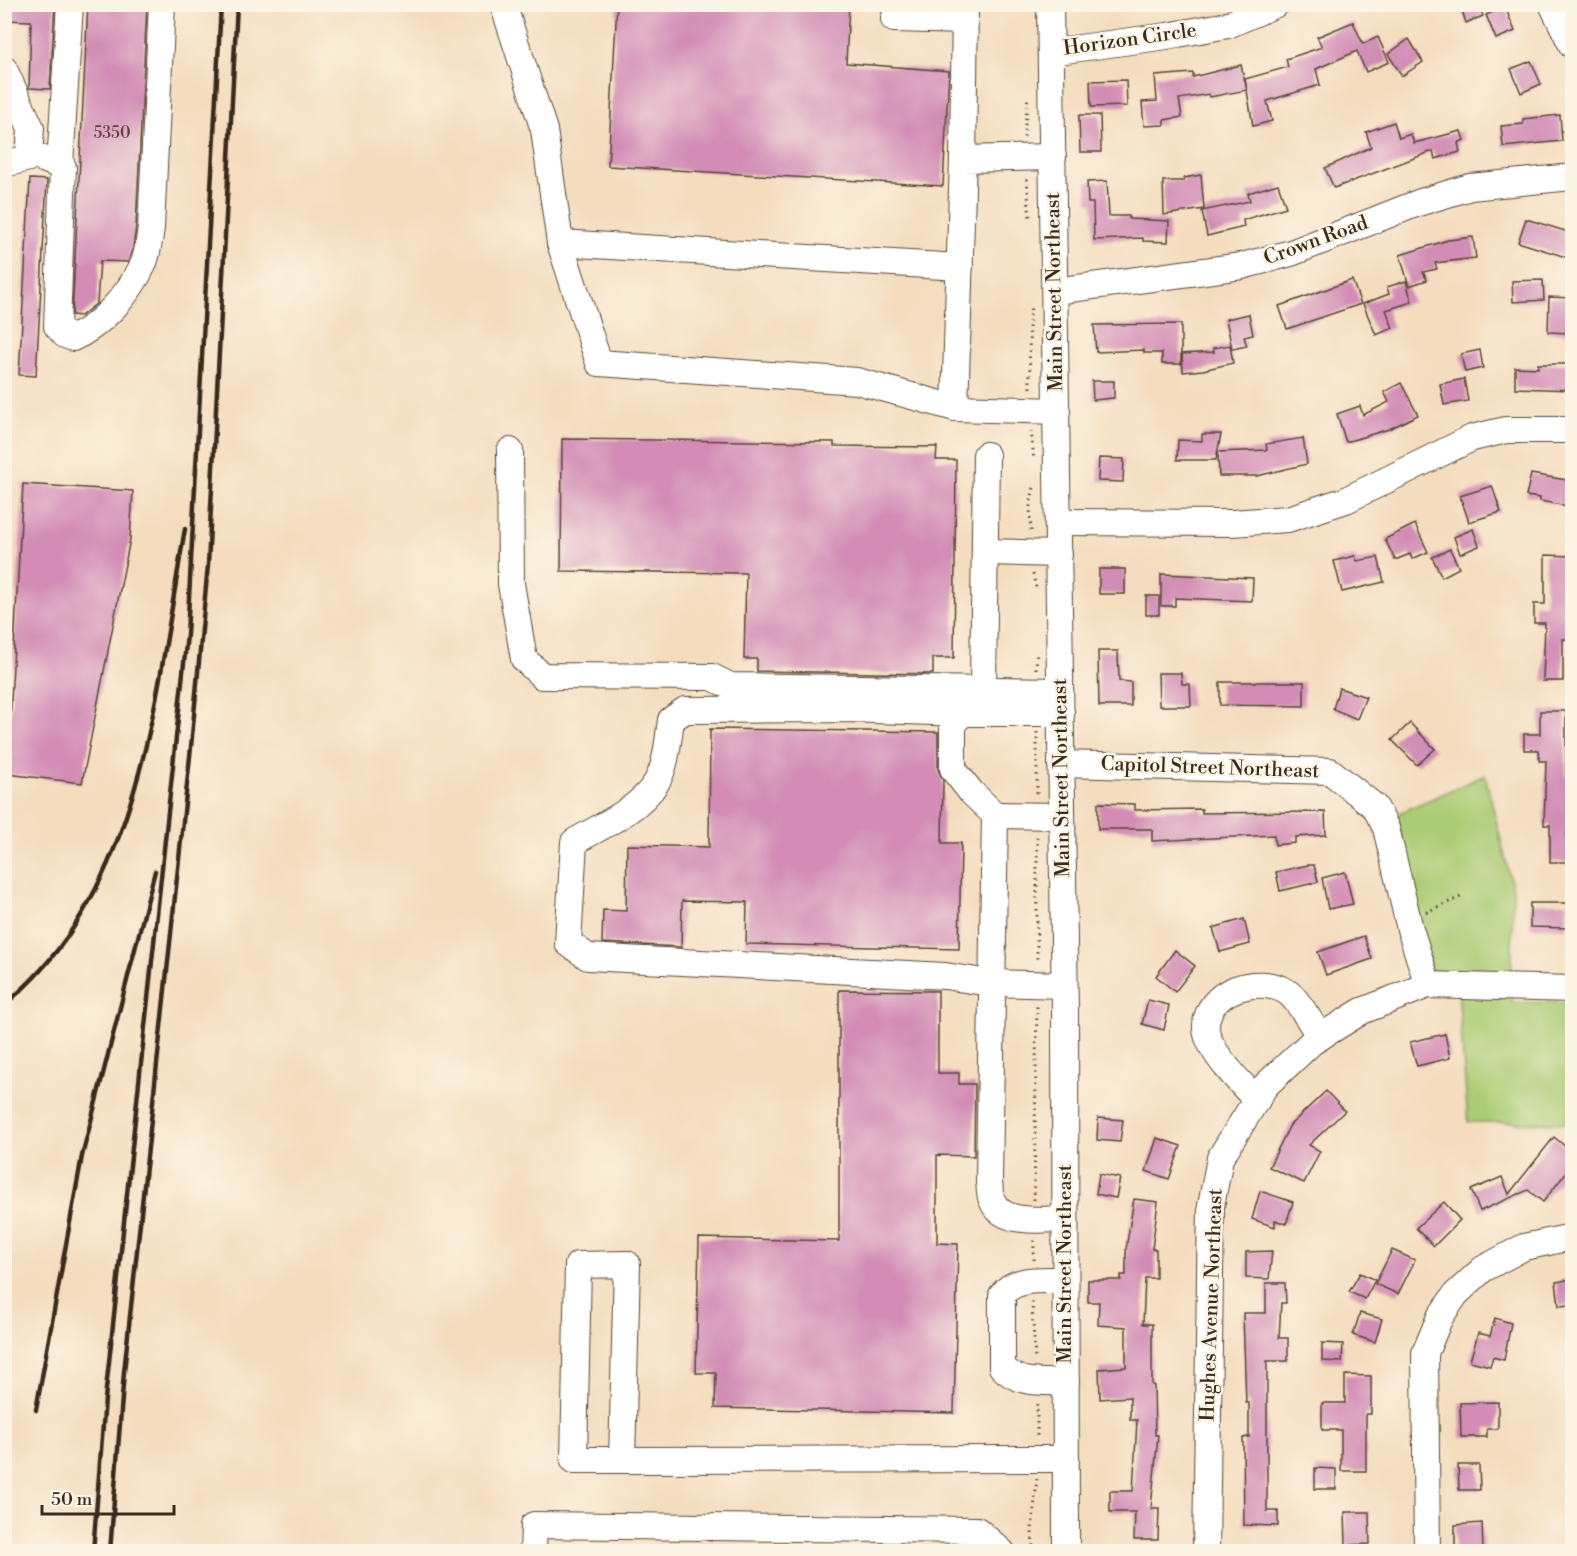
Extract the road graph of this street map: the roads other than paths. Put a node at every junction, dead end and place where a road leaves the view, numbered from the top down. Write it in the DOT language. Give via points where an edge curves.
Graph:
graph roads {
  1 [pos="70,4"];
  2 [pos="162,4"];
  3 [pos="503,4"];
  4 [pos="1050,4"];
  5 [pos="1276,4"];
  6 [pos="1552,4"];
  7 [pos="965,13"];
  8 [pos="894,19"];
  9 [pos="1572,45"];
  10 [pos="1051,52"];
  11 [pos="4,69"];
  12 [pos="31,154"];
  13 [pos="1053,156"];
  14 [pos="963,159"];
  15 [pos="4,164"];
  16 [pos="60,165"];
  17 [pos="1572,177"];
  18 [pos="560,243"];
  19 [pos="960,267"];
  20 [pos="1043,296"];
  21 [pos="955,408"];
  22 [pos="1057,411"];
  23 [pos="1572,430"];
  24 [pos="510,451"];
  25 [pos="986,455"];
  26 [pos="1059,522"];
  27 [pos="985,552"];
  28 [pos="1059,554"];
  29 [pos="983,690"];
  30 [pos="1048,702"];
  31 [pos="963,713"];
  32 [pos="1061,764"];
  33 [pos="995,815"];
  34 [pos="1050,816"];
  35 [pos="990,983"];
  36 [pos="1064,985"];
  37 [pos="1428,985"];
  38 [pos="1572,990"];
  39 [pos="1320,1037"];
  40 [pos="1257,1100"];
  41 [pos="1065,1219"];
  42 [pos="1572,1237"];
  43 [pos="1065,1280"];
  44 [pos="1066,1382"];
  45 [pos="1066,1459"];
  46 [pos="622,1460"];
  47 [pos="798,1540"];
  48 [pos="993,1548"];
  49 [pos="533,1551"];
  50 [pos="1066,1551"];
  51 [pos="1206,1551"];
  52 [pos="1427,1551"];
  1 -- 16 [label="street"];
  2 -- 16 [label="street" via="151,228 144,263 129,288 93,330 73,338 57,326 65,174"];
  3 -- 18 [label="street" via="544,130"];
  4 -- 10 [label="street, Main Street Northeast"];
  5 -- 10 [label="street, Horizon Circle" via="1228,25"];
  6 -- 9 [label="street"];
  7 -- 8 [label="street"];
  7 -- 14 [label="street"];
  10 -- 13 [label="street, Main Street Northeast"];
  11 -- 12 [label="street" via="31,128"];
  12 -- 15 [label="street" via="23,161"];
  12 -- 16 [label="street"];
  13 -- 14 [label="street"];
  13 -- 20 [label="street, Main Street Northeast"];
  14 -- 19 [label="street"];
  17 -- 20 [label="street, Crown Road" via="1470,187 1291,253 1242,266"];
  18 -- 19 [label="street"];
  18 -- 21 [label="street" via="599,363 857,381"];
  19 -- 21 [label="street"];
  20 -- 22 [label="street, Main Street Northeast"];
  21 -- 22 [label="street"];
  22 -- 26 [label="street, Main Street Northeast"];
  23 -- 26 [label="street" via="1506,430 1472,438 1346,500 1288,519 1232,523"];
  24 -- 29 [label="street" via="511,584 524,659 542,676 711,677 730,686"];
  25 -- 27 [label="street"];
  26 -- 28 [label="street, Main Street Northeast"];
  27 -- 28 [label="street"];
  27 -- 29 [label="street"];
  28 -- 30 [label="street, Main Street Northeast"];
  29 -- 30 [label="street"];
  30 -- 31 [label="street"];
  30 -- 32 [label="street, Main Street Northeast"];
  31 -- 33 [label="street" via="954,722 953,769"];
  31 -- 35 [label="street" via="686,710 671,720 656,782 640,801 574,842 568,943 588,957 945,976"];
  32 -- 34 [label="street, Main Street Northeast"];
  32 -- 37 [label="street, Capitol Street Northeast" via="1330,771 1375,807 1386,828"];
  33 -- 34 [label="street"];
  33 -- 35 [label="street"];
  34 -- 36 [label="street, Main Street Northeast"];
  35 -- 36 [label="street"];
  35 -- 41 [label="street" via="992,1200 1000,1212 1020,1219"];
  36 -- 41 [label="street, Main Street Northeast"];
  37 -- 38 [label="street, Hughes Avenue Northeast"];
  37 -- 39 [label="street, Hughes Avenue Northeast" via="1362,1011"];
  39 -- 40 [label="street, Hughes Avenue Northeast" via="1265,1086"];
  39 -- 40 [label="street" via="1288,993 1264,982 1237,987 1211,1008 1206,1030 1224,1066"];
  40 -- 51 [label="street, Hughes Avenue Northeast" via="1220,1158 1210,1206"];
  41 -- 43 [label="street, Main Street Northeast"];
  42 -- 52 [label="street" via="1524,1247 1482,1269 1456,1294 1440,1317 1425,1353"];
  43 -- 44 [label="street, Main Street Northeast"];
  43 -- 44 [label="street" via="1017,1283 1002,1295 1002,1367 1017,1378"];
  44 -- 45 [label="street, Main Street Northeast"];
  45 -- 46 [label="street"];
  45 -- 50 [label="street, Main Street Northeast"];
  46 -- 46 [label="street" via="574,1460 578,1265 627,1264"];
  47 -- 48 [label="street" via="976,1530"];
  47 -- 49 [label="street" via="534,1525"];
}
